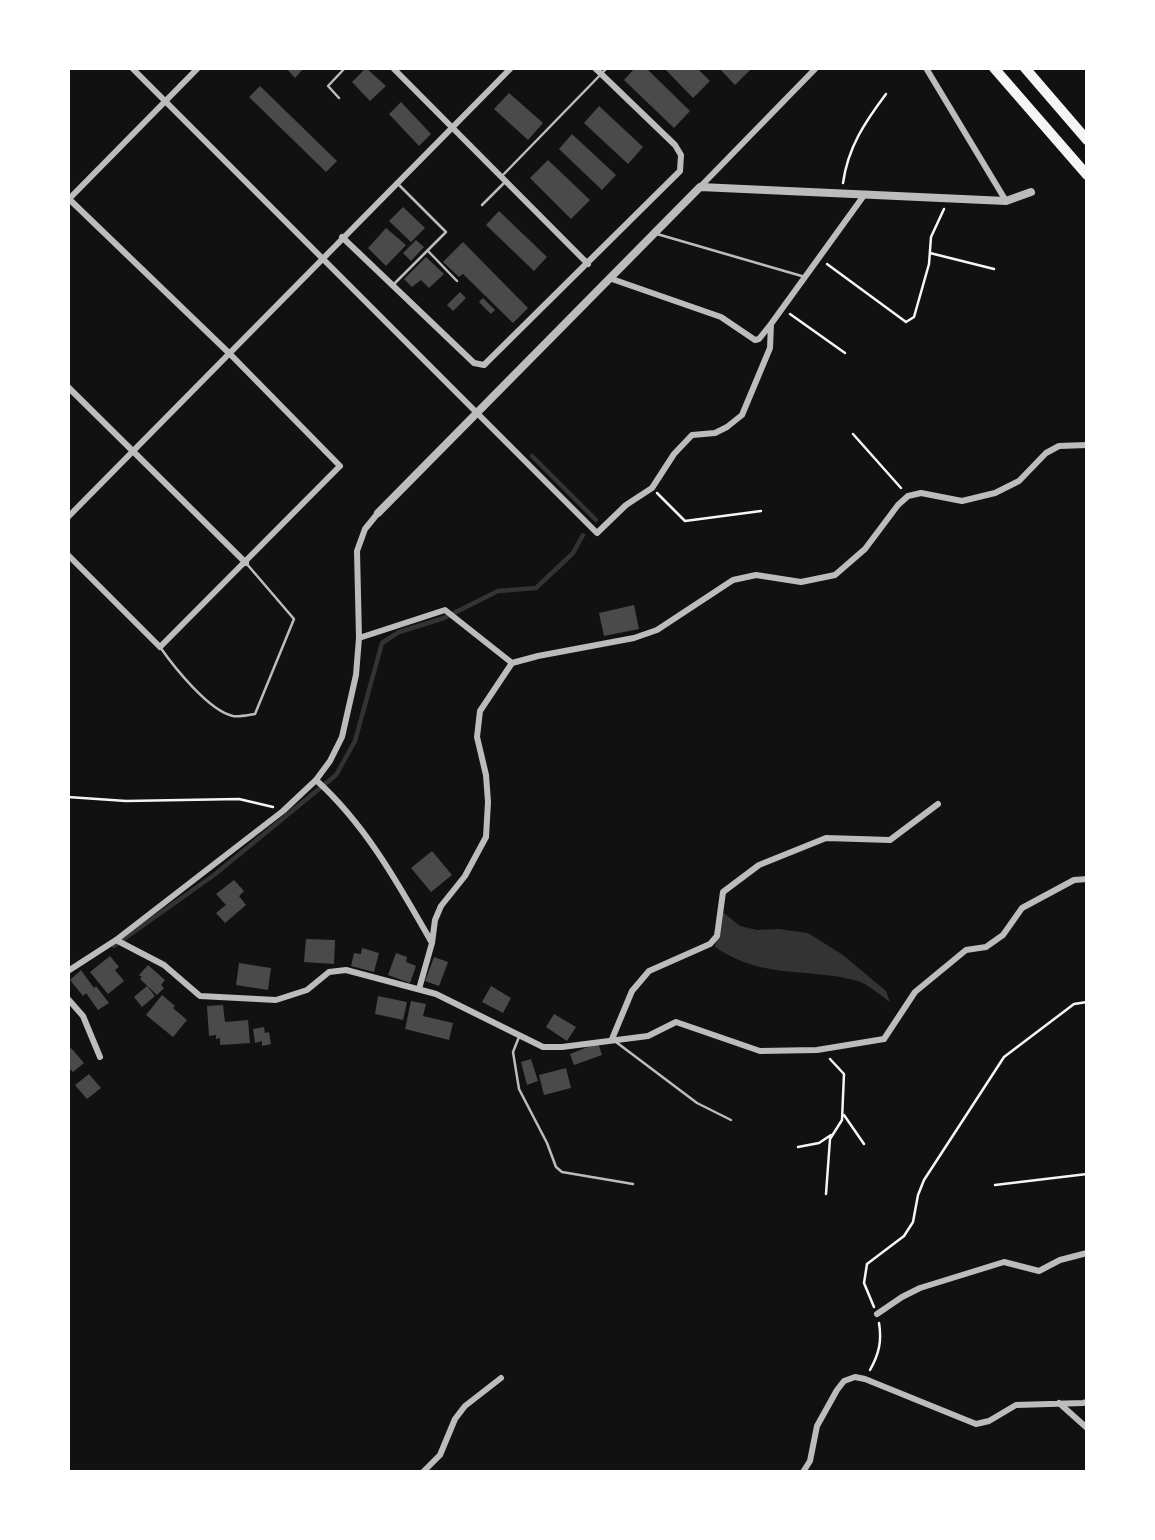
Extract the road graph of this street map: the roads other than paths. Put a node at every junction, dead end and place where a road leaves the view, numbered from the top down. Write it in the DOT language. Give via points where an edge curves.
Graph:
graph roads {
  1 [pos="132,68"];
  2 [pos="198,68"];
  3 [pos="345,68"];
  4 [pos="393,68"];
  5 [pos="511,68"];
  6 [pos="816,68"];
  7 [pos="926,68"];
  8 [pos="994,68"];
  9 [pos="1025,68"];
  10 [pos="601,70"];
  11 [pos="339,98"];
  12 [pos="165,102"];
  13 [pos="452,128"];
  14 [pos="1087,140"];
  15 [pos="1087,175"];
  16 [pos="503,179"];
  17 [pos="397,183"];
  18 [pos="700,187"];
  19 [pos="1031,192"];
  20 [pos="865,194"];
  21 [pos="68,199"];
  22 [pos="1006,201"];
  23 [pos="482,205"];
  24 [pos="654,233"];
  25 [pos="342,237"];
  26 [pos="428,251"];
  27 [pos="324,259"];
  28 [pos="588,264"];
  29 [pos="805,277"];
  30 [pos="609,278"];
  31 [pos="457,281"];
  32 [pos="393,285"];
  33 [pos="771,324"];
  34 [pos="230,354"];
  35 [pos="68,387"];
  36 [pos="477,412"];
  37 [pos="1087,445"];
  38 [pos="134,450"];
  39 [pos="378,513"];
  40 [pos="68,517"];
  41 [pos="68,555"];
  42 [pos="246,563"];
  43 [pos="359,638"];
  44 [pos="160,648"];
  45 [pos="512,663"];
  46 [pos="316,781"];
  47 [pos="938,804"];
  48 [pos="1087,879"];
  49 [pos="117,940"];
  50 [pos="432,943"];
  51 [pos="68,971"];
  52 [pos="419,989"];
  53 [pos="68,999"];
  54 [pos="519,1035"];
  55 [pos="612,1040"];
  56 [pos="100,1057"];
  57 [pos="731,1120"];
  58 [pos="633,1184"];
  59 [pos="1087,1253"];
  60 [pos="877,1314"];
  61 [pos="501,1378"];
  62 [pos="1059,1403"];
  63 [pos="1086,1404"];
  64 [pos="1087,1428"];
  65 [pos="423,1472"];
  66 [pos="803,1472"];
  1 -- 12 [label="street"];
  2 -- 12 [label="street"];
  3 -- 11 [label="lane" via="328,86"];
  4 -- 13 [label="street"];
  5 -- 13 [label="street"];
  6 -- 18 [label="street"];
  7 -- 22 [label="street"];
  8 -- 15 [label="highway"];
  9 -- 14 [label="highway"];
  10 -- 16 [label="lane"];
  10 -- 28 [label="street" via="675,145 681,163 680,171"];
  12 -- 21 [label="street"];
  12 -- 27 [label="street"];
  13 -- 16 [label="street"];
  13 -- 17 [label="street"];
  16 -- 23 [label="lane"];
  16 -- 28 [label="street"];
  17 -- 25 [label="street"];
  17 -- 26 [label="lane" via="446,232"];
  18 -- 20 [label="street"];
  18 -- 24 [label="street"];
  19 -- 22 [label="street"];
  20 -- 22 [label="street"];
  20 -- 29 [label="street"];
  21 -- 34 [label="street"];
  24 -- 29 [label="lane"];
  24 -- 30 [label="street"];
  25 -- 27 [label="street"];
  25 -- 32 [label="street"];
  26 -- 31 [label="lane"];
  26 -- 32 [label="lane"];
  27 -- 34 [label="street"];
  27 -- 36 [label="street"];
  28 -- 32 [label="street" via="484,365 474,363"];
  29 -- 33 [label="street"];
  30 -- 33 [label="street" via="720,317 755,340"];
  30 -- 36 [label="street"];
  33 -- 36 [label="street" via="770,348 742,415 715,433 692,435 652,488 597,533"];
  34 -- 38 [label="street"];
  34 -- 42 [label="street" via="340,466"];
  35 -- 38 [label="street"];
  36 -- 39 [label="street"];
  37 -- 45 [label="street" via="1059,446 1018,481 995,493 961,500 908,495 865,549 835,575 801,582 756,575 733,580 657,630"];
  38 -- 40 [label="street"];
  38 -- 42 [label="street"];
  39 -- 43 [label="street" via="365,529 357,551"];
  41 -- 44 [label="street"];
  42 -- 44 [label="street"];
  42 -- 44 [label="lane" via="294,619 255,714 235,717 218,710"];
  43 -- 45 [label="street" via="444,610"];
  43 -- 46 [label="street" via="342,737"];
  45 -- 50 [label="street" via="480,710 477,737 486,775 486,837 466,876 441,906"];
  46 -- 49 [label="street"];
  46 -- 50 [label="street" via="330,792 390,870"];
  47 -- 55 [label="street" via="890,841 827,838 759,865 734,882 723,892 717,936 710,944 649,971 632,991"];
  48 -- 55 [label="street" via="1074,880 1022,908 1003,935 986,947 966,950 915,992 884,1039 822,1049 760,1051 676,1023 648,1036"];
  49 -- 51 [label="street"];
  49 -- 52 [label="street" via="164,965 200,996 276,1000 307,990 329,972 346,970"];
  50 -- 52 [label="street"];
  52 -- 54 [label="street"];
  53 -- 56 [label="street" via="83,1016"];
  54 -- 55 [label="street" via="543,1047"];
  54 -- 58 [label="lane" via="513,1052 519,1089 556,1167 562,1172"];
  55 -- 57 [label="lane" via="696,1103"];
  59 -- 60 [label="street" via="1039,1271 1004,1262 920,1288"];
  61 -- 65 [label="street" via="465,1406 440,1454"];
  62 -- 63 [label="street"];
  62 -- 64 [label="street"];
  62 -- 66 [label="street" via="1016,1405 976,1424 855,1377 837,1390 817,1426"];
}
